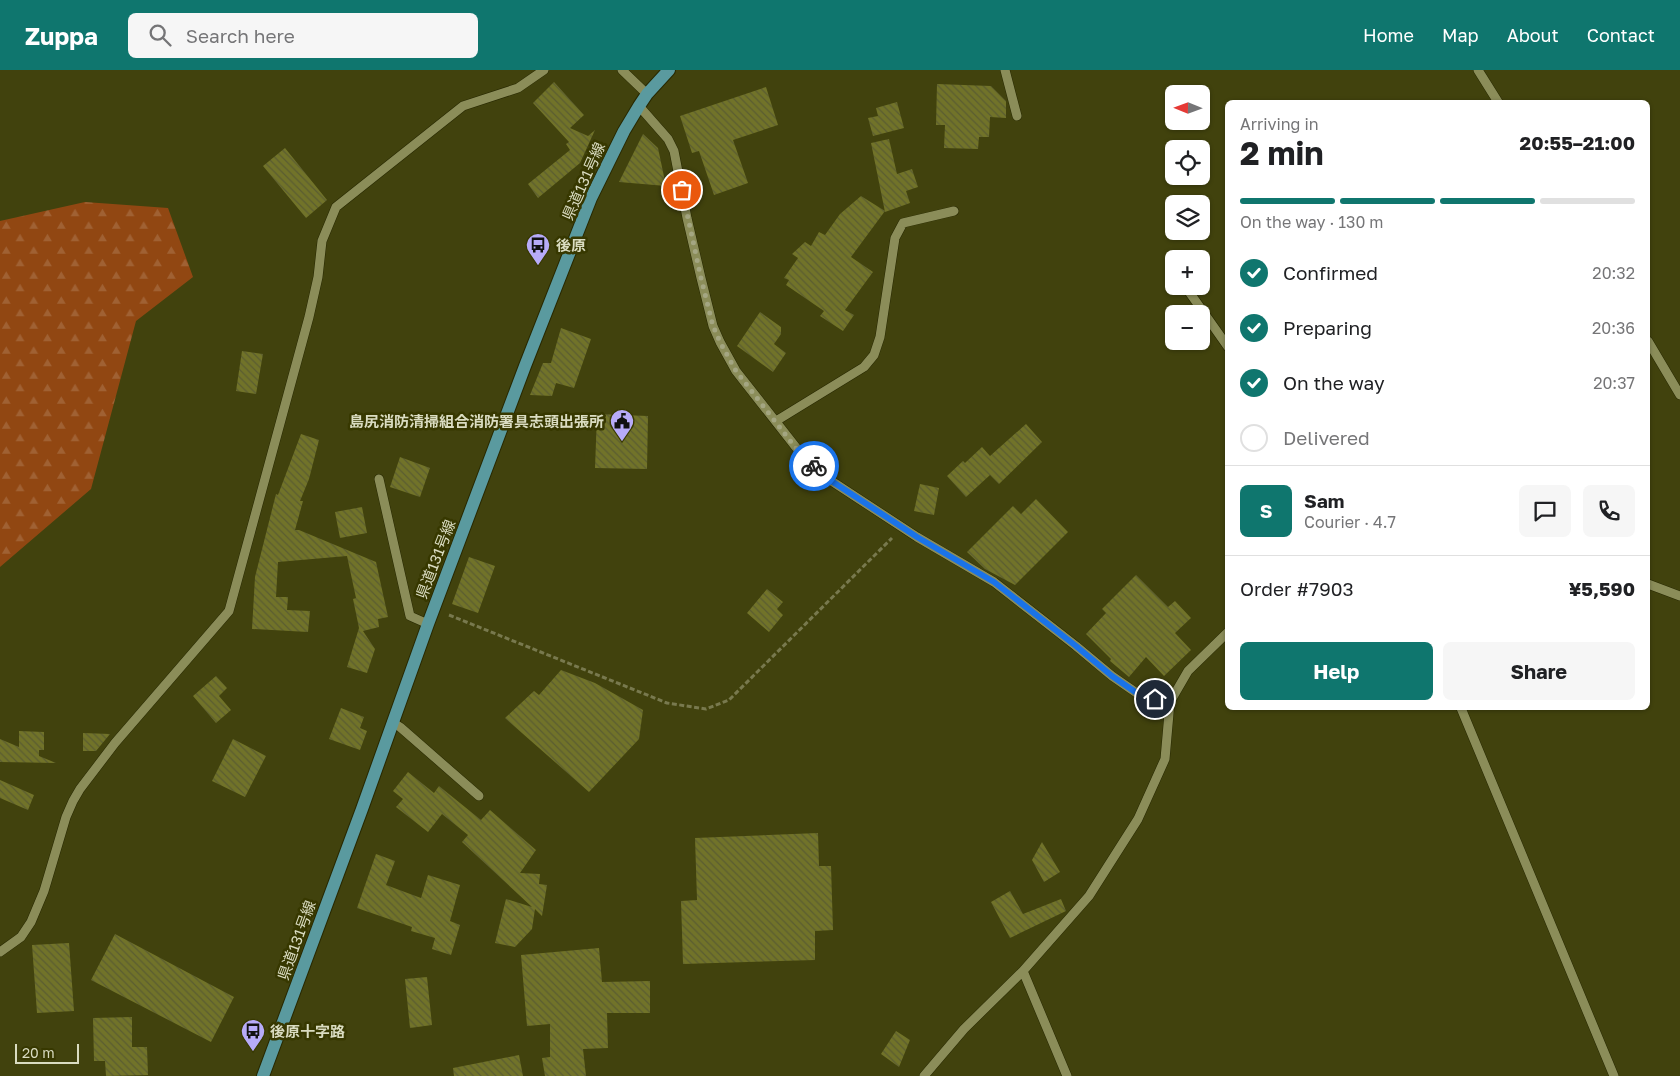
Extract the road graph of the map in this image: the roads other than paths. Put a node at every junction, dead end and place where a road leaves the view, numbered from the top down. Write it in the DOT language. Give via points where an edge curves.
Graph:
graph roads {
  1 [pos="544,70"];
  2 [pos="622,70"];
  3 [pos="669,70"];
  4 [pos="1005,70"];
  5 [pos="1478,70"];
  6 [pos="647,94"];
  7 [pos="1497,100"];
  8 [pos="638,106"];
  9 [pos="1017,116"];
  10 [pos="954,211"];
  11 [pos="1191,295"];
  12 [pos="1225,343"];
  13 [pos="1650,344"];
  14 [pos="1680,395"];
  15 [pos="776,421"];
  16 [pos="378,479"];
  17 [pos="1650,585"];
  18 [pos="1680,596"];
  19 [pos="428,624"];
  20 [pos="1225,635"];
  21 [pos="1170,702"];
  22 [pos="1462,710"];
  23 [pos="392,722"];
  24 [pos="479,796"];
  25 [pos="0,952"];
  26 [pos="1023,971"];
  27 [pos="263,1076"];
  28 [pos="924,1076"];
  29 [pos="1067,1076"];
  30 [pos="1614,1076"];
  1 -- 25 [label="street" via="518,88 463,106 336,207 322,241 309,317 229,611 115,743 72,801 31,922 21,937"];
  2 -- 6 [label="street"];
  3 -- 6 [label="main road, 県道131号線"];
  4 -- 9 [label="street"];
  5 -- 7 [label="street"];
  6 -- 8 [label="main road, 県道131号線"];
  8 -- 15 [label="street" via="674,151 701,278 717,334 736,371"];
  8 -- 19 [label="main road, 県道131号線" via="591,198"];
  10 -- 15 [label="street" via="903,223 895,238 880,337 874,355 864,367"];
  11 -- 12 [label="street"];
  13 -- 14 [label="street"];
  15 -- 21 [label="street" via="802,456 833,482 994,582 1141,696"];
  16 -- 19 [label="street" via="410,616"];
  17 -- 18 [label="street"];
  19 -- 23 [label="main road, 県道131号線"];
  20 -- 21 [label="street" via="1188,670"];
  21 -- 26 [label="street" via="1165,759 1138,820 1089,896"];
  22 -- 30 [label="street"];
  23 -- 24 [label="street"];
  23 -- 27 [label="main road, 県道131号線"];
  26 -- 28 [label="street" via="964,1029"];
  26 -- 29 [label="street"];
}
